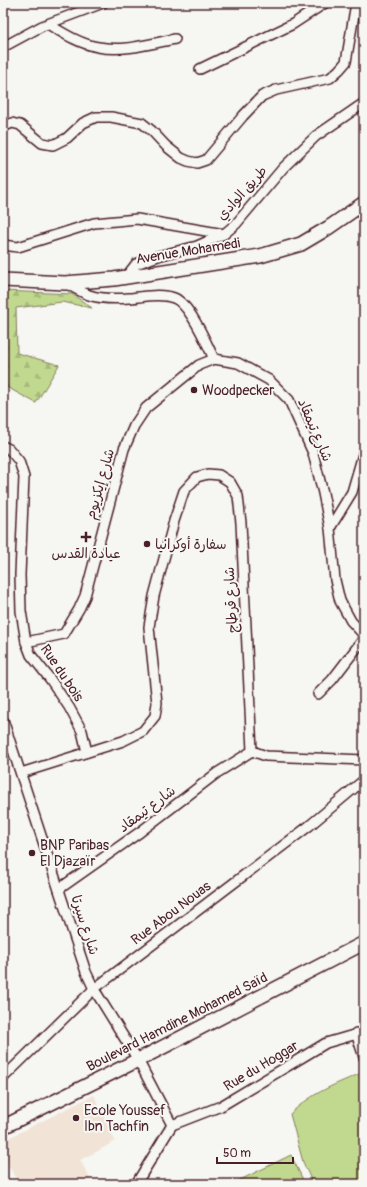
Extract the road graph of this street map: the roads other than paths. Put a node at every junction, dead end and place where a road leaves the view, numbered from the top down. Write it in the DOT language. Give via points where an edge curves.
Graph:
graph roads {
  1 [pos="103,3"];
  2 [pos="325,3"];
  3 [pos="356,3"];
  4 [pos="88,5"];
  5 [pos="48,24"];
  6 [pos="175,40"];
  7 [pos="3,47"];
  8 [pos="200,69"];
  9 [pos="364,103"];
  10 [pos="3,127"];
  11 [pos="364,203"];
  12 [pos="224,234"];
  13 [pos="3,245"];
  14 [pos="126,277"];
  15 [pos="3,280"];
  16 [pos="64,283"];
  17 [pos="214,359"];
  18 [pos="3,446"];
  19 [pos="364,450"];
  20 [pos="330,528"];
  21 [pos="364,633"];
  22 [pos="26,642"];
  23 [pos="318,694"];
  24 [pos="3,720"];
  25 [pos="252,750"];
  26 [pos="87,752"];
  27 [pos="364,760"];
  28 [pos="21,773"];
  29 [pos="364,780"];
  30 [pos="59,889"];
  31 [pos="364,943"];
  32 [pos="94,989"];
  33 [pos="360,1033"];
  34 [pos="364,1057"];
  35 [pos="138,1060"];
  36 [pos="3,1078"];
  37 [pos="172,1125"];
  38 [pos="3,1127"];
  39 [pos="136,1184"];
  1 -- 4 [label="street"];
  2 -- 8 [label="street" via="293,24"];
  3 -- 10 [label="street" via="346,62 339,70 330,78 276,90 262,96 206,160 197,163 184,160 142,123 112,117 96,117 89,120 67,138 53,145 42,143 20,125 12,123"];
  4 -- 5 [label="street"];
  5 -- 6 [label="street" via="98,48 125,48"];
  5 -- 7 [label="street"];
  9 -- 12 [label="street, طريق الوادي" via="316,136 283,168 236,224"];
  11 -- 14 [label="street, Avenue Mohamedi" via="301,244 260,256"];
  12 -- 13 [label="street" via="137,219 94,223 18,247"];
  12 -- 14 [label="street, طريق الوادي" via="197,246 136,264"];
  14 -- 16 [label="street, Avenue Mohamedi"];
  15 -- 16 [label="street, Avenue Mohamedi"];
  16 -- 17 [label="street" via="90,295 104,297 155,295 175,298 187,309"];
  17 -- 20 [label="street, شارع تيمقاد" via="238,362 269,380 289,400 313,453"];
  17 -- 22 [label="street, شارع إيكزيوم" via="199,365 146,408 134,426 124,449 85,596 79,609 64,634"];
  18 -- 22 [label="street, Rue du bois" via="19,461 24,477 20,575 21,611"];
  19 -- 20 [label="street" via="352,492"];
  20 -- 21 [label="street, شارع تيمقاد" via="334,580 340,601 351,621"];
  21 -- 23 [label="street, شارع تيمقاد" via="362,641"];
  22 -- 26 [label="street, Rue du bois" via="31,655 69,707 82,731"];
  24 -- 28 [label="street, شارع سيرتا"];
  25 -- 26 [label="street, شارع قرطاج" via="242,523 238,496 230,482 219,475 208,474 196,477 184,491 154,596 149,627 157,703 155,716 143,731 123,741"];
  25 -- 27 [label="street" via="266,756"];
  25 -- 30 [label="street, شارع تيمقاد"];
  26 -- 28 [label="street, شارع قرطاج"];
  28 -- 30 [label="street, شارع سيرتا"];
  29 -- 32 [label="street, Rue Abou Nouas" via="309,826"];
  30 -- 32 [label="street, شارع سيرتا"];
  31 -- 35 [label="street, Boulevard Hamdine Mohamed Saïd"];
  32 -- 35 [label="street, شارع سيرتا"];
  32 -- 36 [label="street, Rue Abou Nouas"];
  33 -- 34 [label="street"];
  33 -- 37 [label="street, Rue du Hoggar" via="326,1043 221,1106"];
  35 -- 37 [label="street, شارع سيرتا"];
  35 -- 38 [label="street, Boulevard Hamdine Mohamed Saïd"];
  37 -- 39 [label="street"];
}
